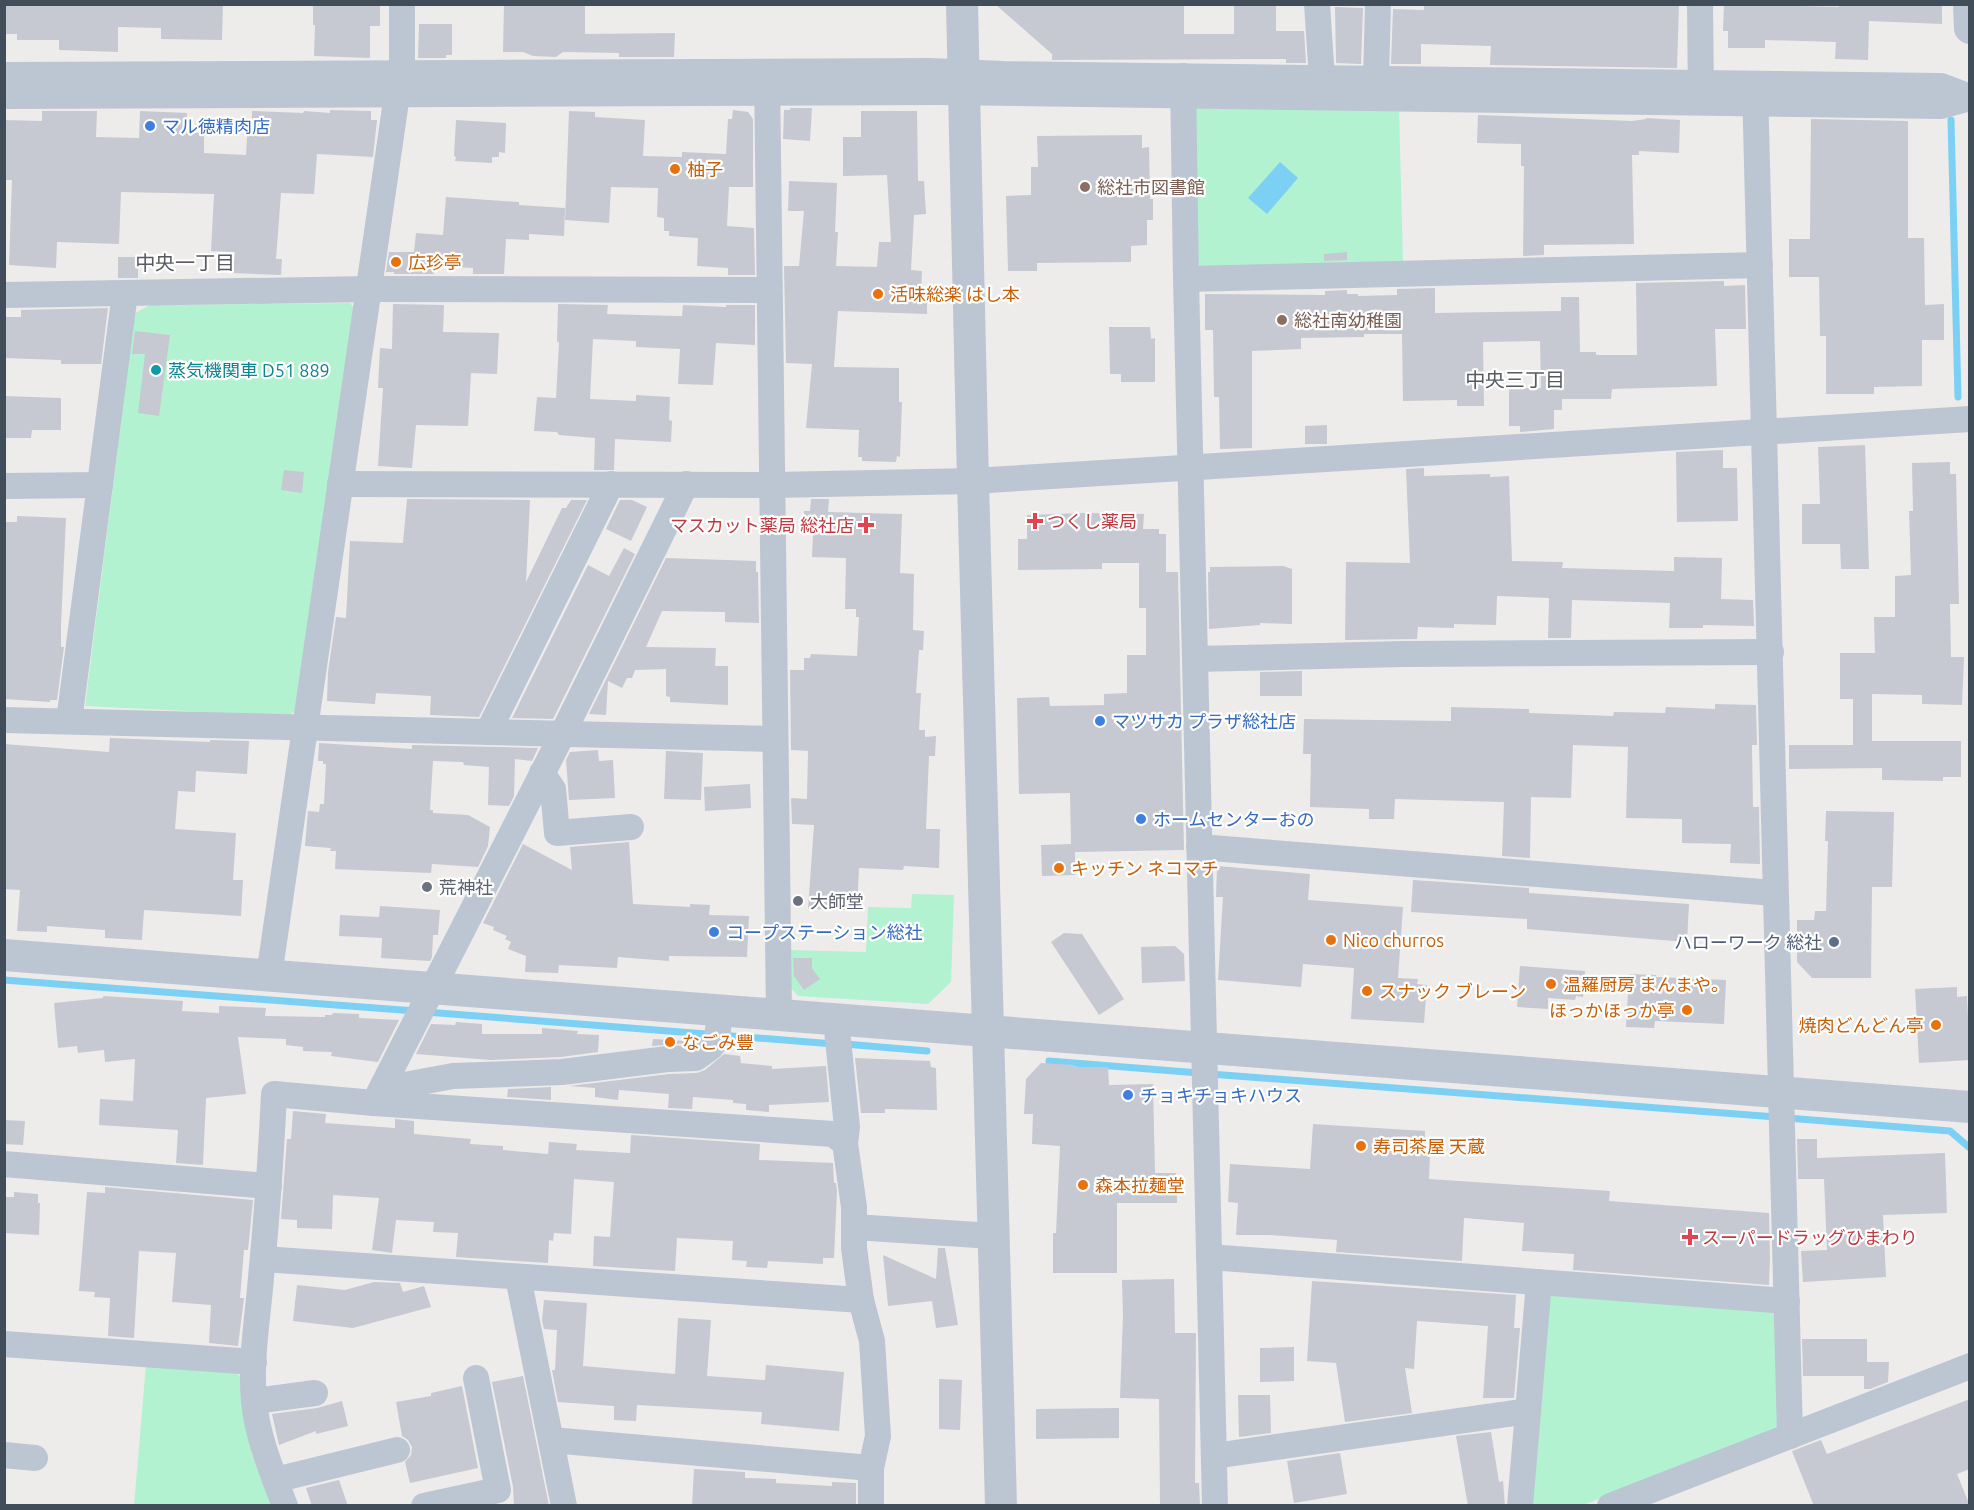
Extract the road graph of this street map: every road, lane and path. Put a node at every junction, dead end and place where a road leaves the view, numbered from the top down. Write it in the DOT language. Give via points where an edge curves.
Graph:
graph roads {
  1 [pos="402,4"];
  2 [pos="962,4"];
  3 [pos="1317,4"];
  4 [pos="1378,4"];
  5 [pos="1700,4"];
  6 [pos="1969,4"];
  7 [pos="1970,28"];
  8 [pos="4,75"];
  9 [pos="1376,79"];
  10 [pos="767,82"];
  11 [pos="964,82"];
  12 [pos="399,84"];
  13 [pos="1183,85"];
  14 [pos="1323,87"];
  15 [pos="1701,93"];
  16 [pos="1756,93"];
  17 [pos="4,96"];
  18 [pos="1970,98"];
  19 [pos="1760,265"];
  20 [pos="1186,279"];
  21 [pos="369,289"];
  22 [pos="770,290"];
  23 [pos="125,293"];
  24 [pos="4,295"];
  25 [pos="1970,419"];
  26 [pos="1765,431"];
  27 [pos="1190,469"];
  28 [pos="973,481"];
  29 [pos="340,484"];
  30 [pos="611,484"];
  31 [pos="686,484"];
  32 [pos="100,485"];
  33 [pos="772,485"];
  34 [pos="4,486"];
  35 [pos="1771,652"];
  36 [pos="1195,659"];
  37 [pos="4,720"];
  38 [pos="69,721"];
  39 [pos="306,727"];
  40 [pos="488,732"];
  41 [pos="563,734"];
  42 [pos="775,739"];
  43 [pos="542,773"];
  44 [pos="631,827"];
  45 [pos="1199,847"];
  46 [pos="1774,893"];
  47 [pos="4,955"];
  48 [pos="269,976"];
  49 [pos="426,1005"];
  50 [pos="779,1015"];
  51 [pos="718,1026"];
  52 [pos="987,1032"];
  53 [pos="838,1036"];
  54 [pos="1204,1064"];
  55 [pos="374,1103"];
  56 [pos="1970,1107"];
  57 [pos="1781,1108"];
  58 [pos="845,1143"];
  59 [pos="4,1164"];
  60 [pos="269,1186"];
  61 [pos="854,1227"];
  62 [pos="993,1236"];
  63 [pos="1209,1257"];
  64 [pos="263,1259"];
  65 [pos="518,1277"];
  66 [pos="1539,1282"];
  67 [pos="861,1300"];
  68 [pos="1787,1301"];
  69 [pos="4,1344"];
  70 [pos="254,1362"];
  71 [pos="1970,1366"];
  72 [pos="476,1378"];
  73 [pos="315,1393"];
  74 [pos="254,1401"];
  75 [pos="1528,1411"];
  76 [pos="1790,1436"];
  77 [pos="551,1440"];
  78 [pos="397,1450"];
  79 [pos="4,1455"];
  80 [pos="1214,1456"];
  81 [pos="35,1458"];
  82 [pos="871,1468"];
  83 [pos="275,1480"];
  84 [pos="285,1506"];
  85 [pos="424,1506"];
  86 [pos="564,1506"];
  87 [pos="871,1506"];
  88 [pos="1001,1506"];
  89 [pos="1215,1506"];
  90 [pos="1520,1506"];
  91 [pos="1610,1506"];
  1 -- 12 [label="street"];
  2 -- 11 [label="street"];
  3 -- 14 [label="street"];
  4 -- 9 [label="street"];
  5 -- 15 [label="street"];
  6 -- 7 [label="street"];
  8 -- 12 [label="street"];
  9 -- 14 [label="street"];
  9 -- 15 [label="street"];
  10 -- 11 [label="street"];
  10 -- 12 [label="street"];
  10 -- 22 [label="street"];
  11 -- 13 [label="street"];
  11 -- 28 [label="street"];
  12 -- 17 [label="street"];
  12 -- 21 [label="street"];
  13 -- 14 [label="street"];
  13 -- 20 [label="street"];
  14 -- 15 [label="street"];
  15 -- 16 [label="street"];
  16 -- 18 [label="street" via="1941,86"];
  16 -- 19 [label="street"];
  19 -- 20 [label="street"];
  19 -- 26 [label="street"];
  20 -- 27 [label="street"];
  21 -- 22 [label="street"];
  21 -- 23 [label="street"];
  21 -- 29 [label="street"];
  22 -- 33 [label="street"];
  23 -- 24 [label="street"];
  23 -- 32 [label="street"];
  25 -- 26 [label="street"];
  26 -- 27 [label="street"];
  26 -- 35 [label="street"];
  27 -- 28 [label="street"];
  27 -- 36 [label="street"];
  28 -- 33 [label="street"];
  28 -- 52 [label="street"];
  29 -- 30 [label="street"];
  29 -- 39 [label="street"];
  30 -- 31 [label="street"];
  30 -- 40 [label="street"];
  31 -- 33 [label="street"];
  31 -- 41 [label="street"];
  32 -- 34 [label="street"];
  32 -- 38 [label="street"];
  33 -- 42 [label="street"];
  35 -- 36 [label="street"];
  35 -- 46 [label="street"];
  36 -- 45 [label="street"];
  37 -- 38 [label="street"];
  38 -- 39 [label="street"];
  39 -- 40 [label="street"];
  39 -- 48 [label="street"];
  40 -- 41 [label="street"];
  41 -- 42 [label="street"];
  41 -- 43 [label="street"];
  42 -- 50 [label="street"];
  43 -- 44 [label="street" via="553,789 557,832"];
  43 -- 49 [label="street"];
  45 -- 46 [label="street"];
  45 -- 54 [label="street"];
  46 -- 57 [label="street"];
  47 -- 48 [label="street"];
  48 -- 49 [label="street"];
  49 -- 51 [label="street"];
  49 -- 55 [label="street"];
  50 -- 51 [label="street"];
  50 -- 53 [label="street"];
  51 -- 55 [label="street" via="711,1047 696,1058 562,1072 453,1076 399,1086"];
  52 -- 53 [label="street"];
  52 -- 54 [label="street"];
  52 -- 62 [label="street"];
  53 -- 58 [label="street" via="847,1127"];
  54 -- 57 [label="street"];
  54 -- 63 [label="street"];
  55 -- 58 [label="street" via="833,1134"];
  55 -- 60 [label="street" via="274,1094"];
  56 -- 57 [label="street"];
  57 -- 68 [label="street"];
  58 -- 61 [label="street"];
  59 -- 60 [label="street"];
  60 -- 64 [label="street"];
  61 -- 62 [label="street"];
  61 -- 67 [label="street"];
  62 -- 88 [label="street"];
  63 -- 66 [label="street"];
  63 -- 80 [label="street"];
  64 -- 65 [label="street"];
  64 -- 70 [label="street"];
  65 -- 67 [label="street"];
  65 -- 77 [label="street"];
  66 -- 68 [label="street"];
  66 -- 75 [label="street"];
  67 -- 82 [label="street" via="872,1341 878,1436"];
  68 -- 76 [label="street"];
  69 -- 70 [label="street"];
  70 -- 74 [label="street"];
  71 -- 76 [label="street"];
  72 -- 85 [label="street" via="498,1490"];
  73 -- 74 [label="street"];
  74 -- 83 [label="street"];
  75 -- 80 [label="street"];
  75 -- 90 [label="street"];
  76 -- 91 [label="street"];
  77 -- 82 [label="street"];
  77 -- 86 [label="street"];
  78 -- 83 [label="street"];
  79 -- 81 [label="street"];
  80 -- 89 [label="street"];
  82 -- 87 [label="street"];
  83 -- 84 [label="street"];
}
